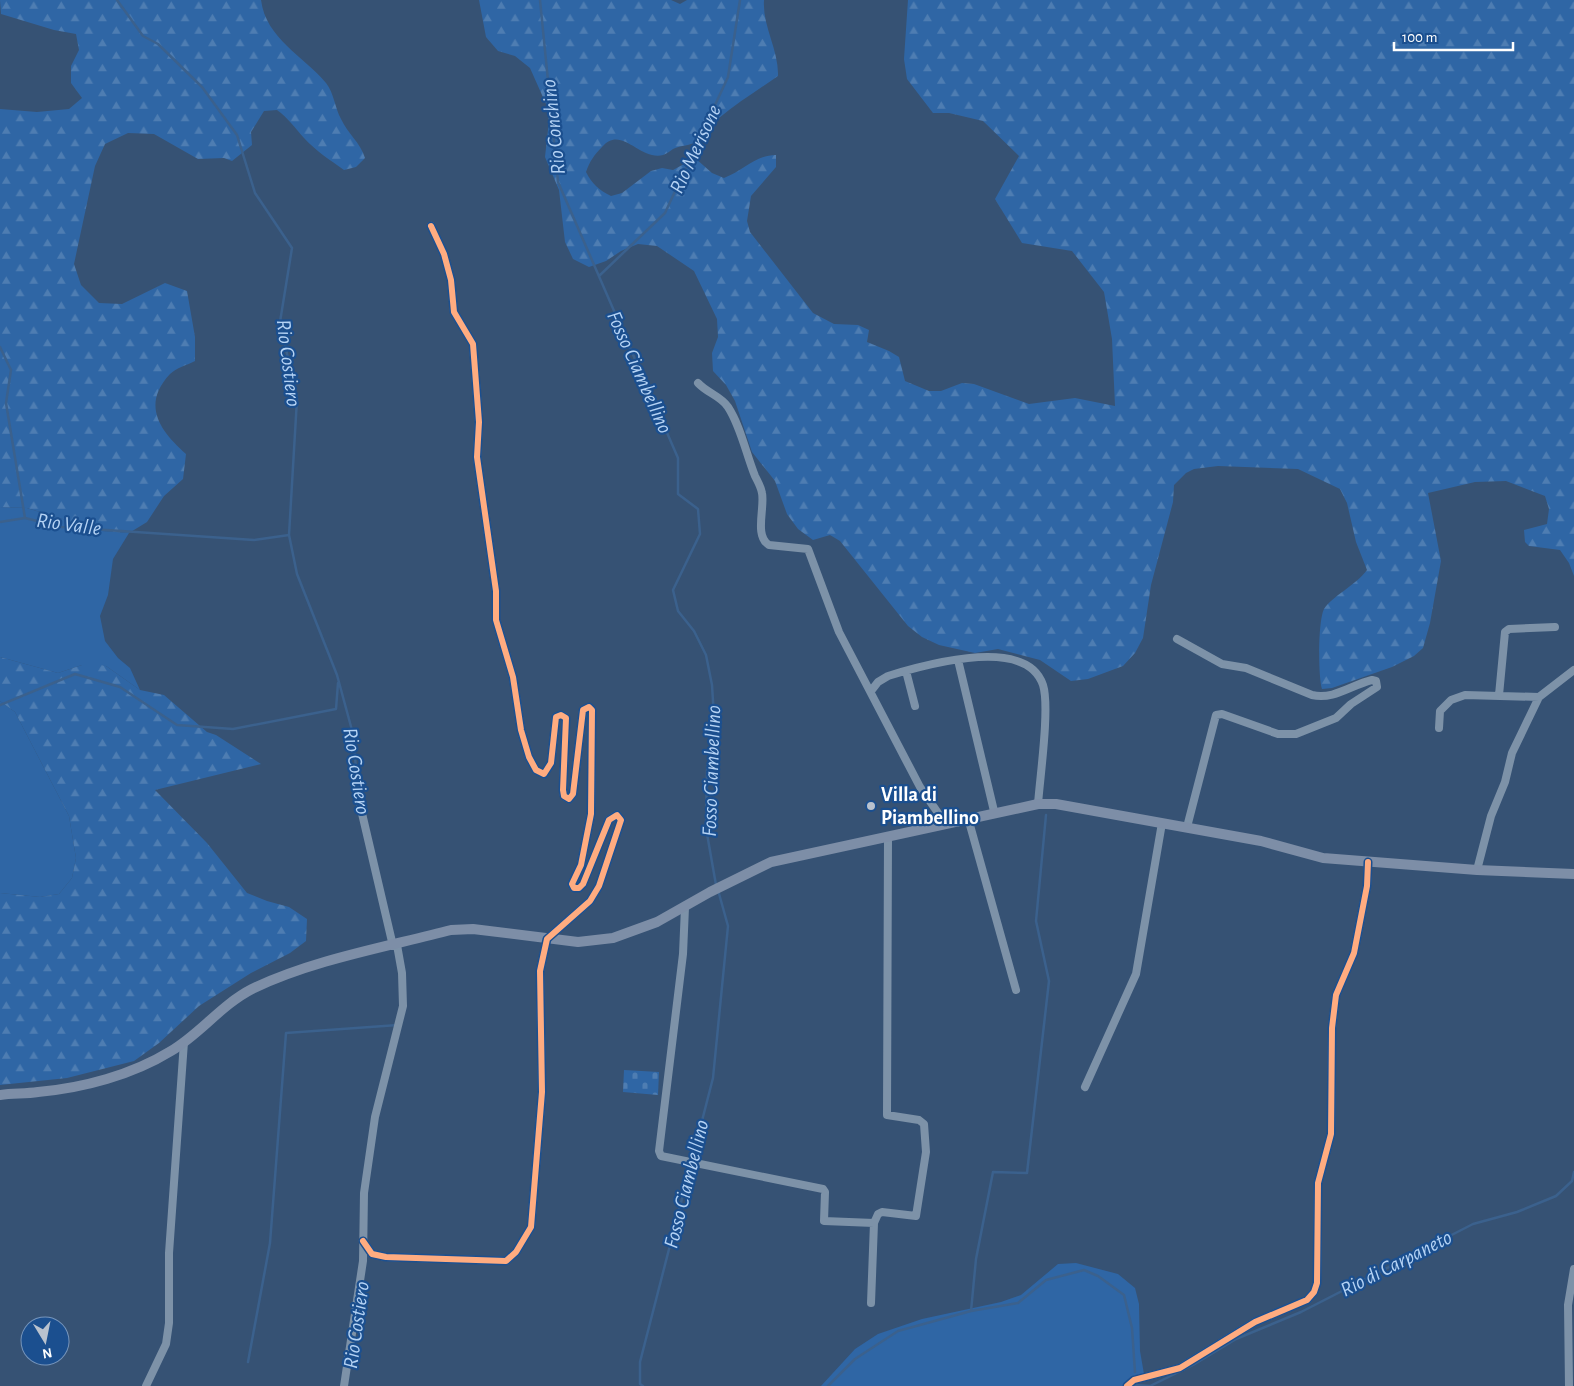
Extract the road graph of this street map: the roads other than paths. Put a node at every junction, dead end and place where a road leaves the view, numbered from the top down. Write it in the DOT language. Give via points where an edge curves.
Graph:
graph roads {
  1 [pos="431,226"];
  2 [pos="698,383"];
  3 [pos="1555,627"];
  4 [pos="1177,639"];
  5 [pos="958,660"];
  6 [pos="906,670"];
  7 [pos="1574,670"];
  8 [pos="871,691"];
  9 [pos="1499,695"];
  10 [pos="1539,697"];
  11 [pos="915,706"];
  12 [pos="1439,728"];
  13 [pos="357,792"];
  14 [pos="1038,804"];
  15 [pos="994,812"];
  16 [pos="968,818"];
  17 [pos="945,823"];
  18 [pos="1162,823"];
  19 [pos="1187,827"];
  20 [pos="888,837"];
  21 [pos="1368,862"];
  22 [pos="1477,870"];
  23 [pos="1574,874"];
  24 [pos="685,907"];
  25 [pos="547,939"];
  26 [pos="395,945"];
  27 [pos="1016,990"];
  28 [pos="184,1042"];
  29 [pos="1085,1087"];
  30 [pos="0,1095"];
  31 [pos="874,1223"];
  32 [pos="363,1241"];
  33 [pos="1574,1270"];
  34 [pos="871,1304"];
  35 [pos="146,1386"];
  36 [pos="344,1386"];
  37 [pos="1127,1386"];
  38 [pos="1570,1386"];
  1 -- 25 [label="street" via="451,280 454,312 473,344 476,358 477,457 496,591 496,620 513,676 522,730 529,757 536,770 544,774 551,764 556,717 566,718 563,790 569,799 573,794 583,710 589,707 592,710 591,814 581,865 572,884 574,888 583,884 609,820 617,815 621,820 599,886 590,901"];
  2 -- 8 [label="street" via="728,406 762,492 762,534 765,542 808,549 839,632"];
  3 -- 9 [label="street" via="1509,629 1505,632"];
  4 -- 19 [label="street" via="1222,664 1246,668 1312,695 1332,696 1372,680 1376,681 1377,687 1336,718 1296,734 1278,734 1228,716 1216,716"];
  5 -- 6 [label="street"];
  5 -- 14 [label="street" via="989,656 1024,663 1037,672 1045,702"];
  5 -- 15 [label="street"];
  6 -- 8 [label="street" via="888,676"];
  6 -- 11 [label="street"];
  7 -- 10 [label="street"];
  8 -- 17 [label="street" via="917,780"];
  9 -- 10 [label="street"];
  9 -- 12 [label="street" via="1455,697 1440,711"];
  10 -- 22 [label="street" via="1512,753"];
  13 -- 26 [label="street"];
  14 -- 15 [label="main road"];
  14 -- 18 [label="main road" via="1056,804"];
  15 -- 16 [label="main road"];
  16 -- 17 [label="main road"];
  16 -- 27 [label="street"];
  17 -- 20 [label="main road"];
  18 -- 19 [label="main road"];
  18 -- 29 [label="street" via="1136,974"];
  19 -- 21 [label="main road" via="1261,841 1323,858"];
  20 -- 24 [label="main road" via="771,862"];
  20 -- 31 [label="street" via="887,1115 919,1120 924,1124 926,1152 916,1216 882,1212"];
  21 -- 22 [label="main road"];
  21 -- 37 [label="street" via="1367,886 1354,953 1336,995 1332,1028 1331,1134 1318,1182 1317,1283 1314,1292 1307,1300 1255,1322 1180,1368 1134,1380"];
  22 -- 23 [label="main road"];
  24 -- 25 [label="main road" via="658,922 613,938 578,942"];
  24 -- 31 [label="street" via="661,1156 823,1189 824,1221"];
  25 -- 26 [label="main road" via="473,929 451,930"];
  25 -- 32 [label="street" via="540,971 542,1092 531,1227 516,1252 506,1261 392,1258 372,1254"];
  26 -- 28 [label="main road" via="303,970 257,987 227,1004"];
  26 -- 32 [label="street" via="402,972 403,1006 375,1117 364,1192"];
  28 -- 30 [label="main road" via="140,1067 86,1085"];
  28 -- 35 [label="street" via="170,1243 169,1323 166,1344"];
  31 -- 34 [label="street"];
  32 -- 36 [label="street" via="363,1261"];
  33 -- 38 [label="street" via="1568,1305"];
}
